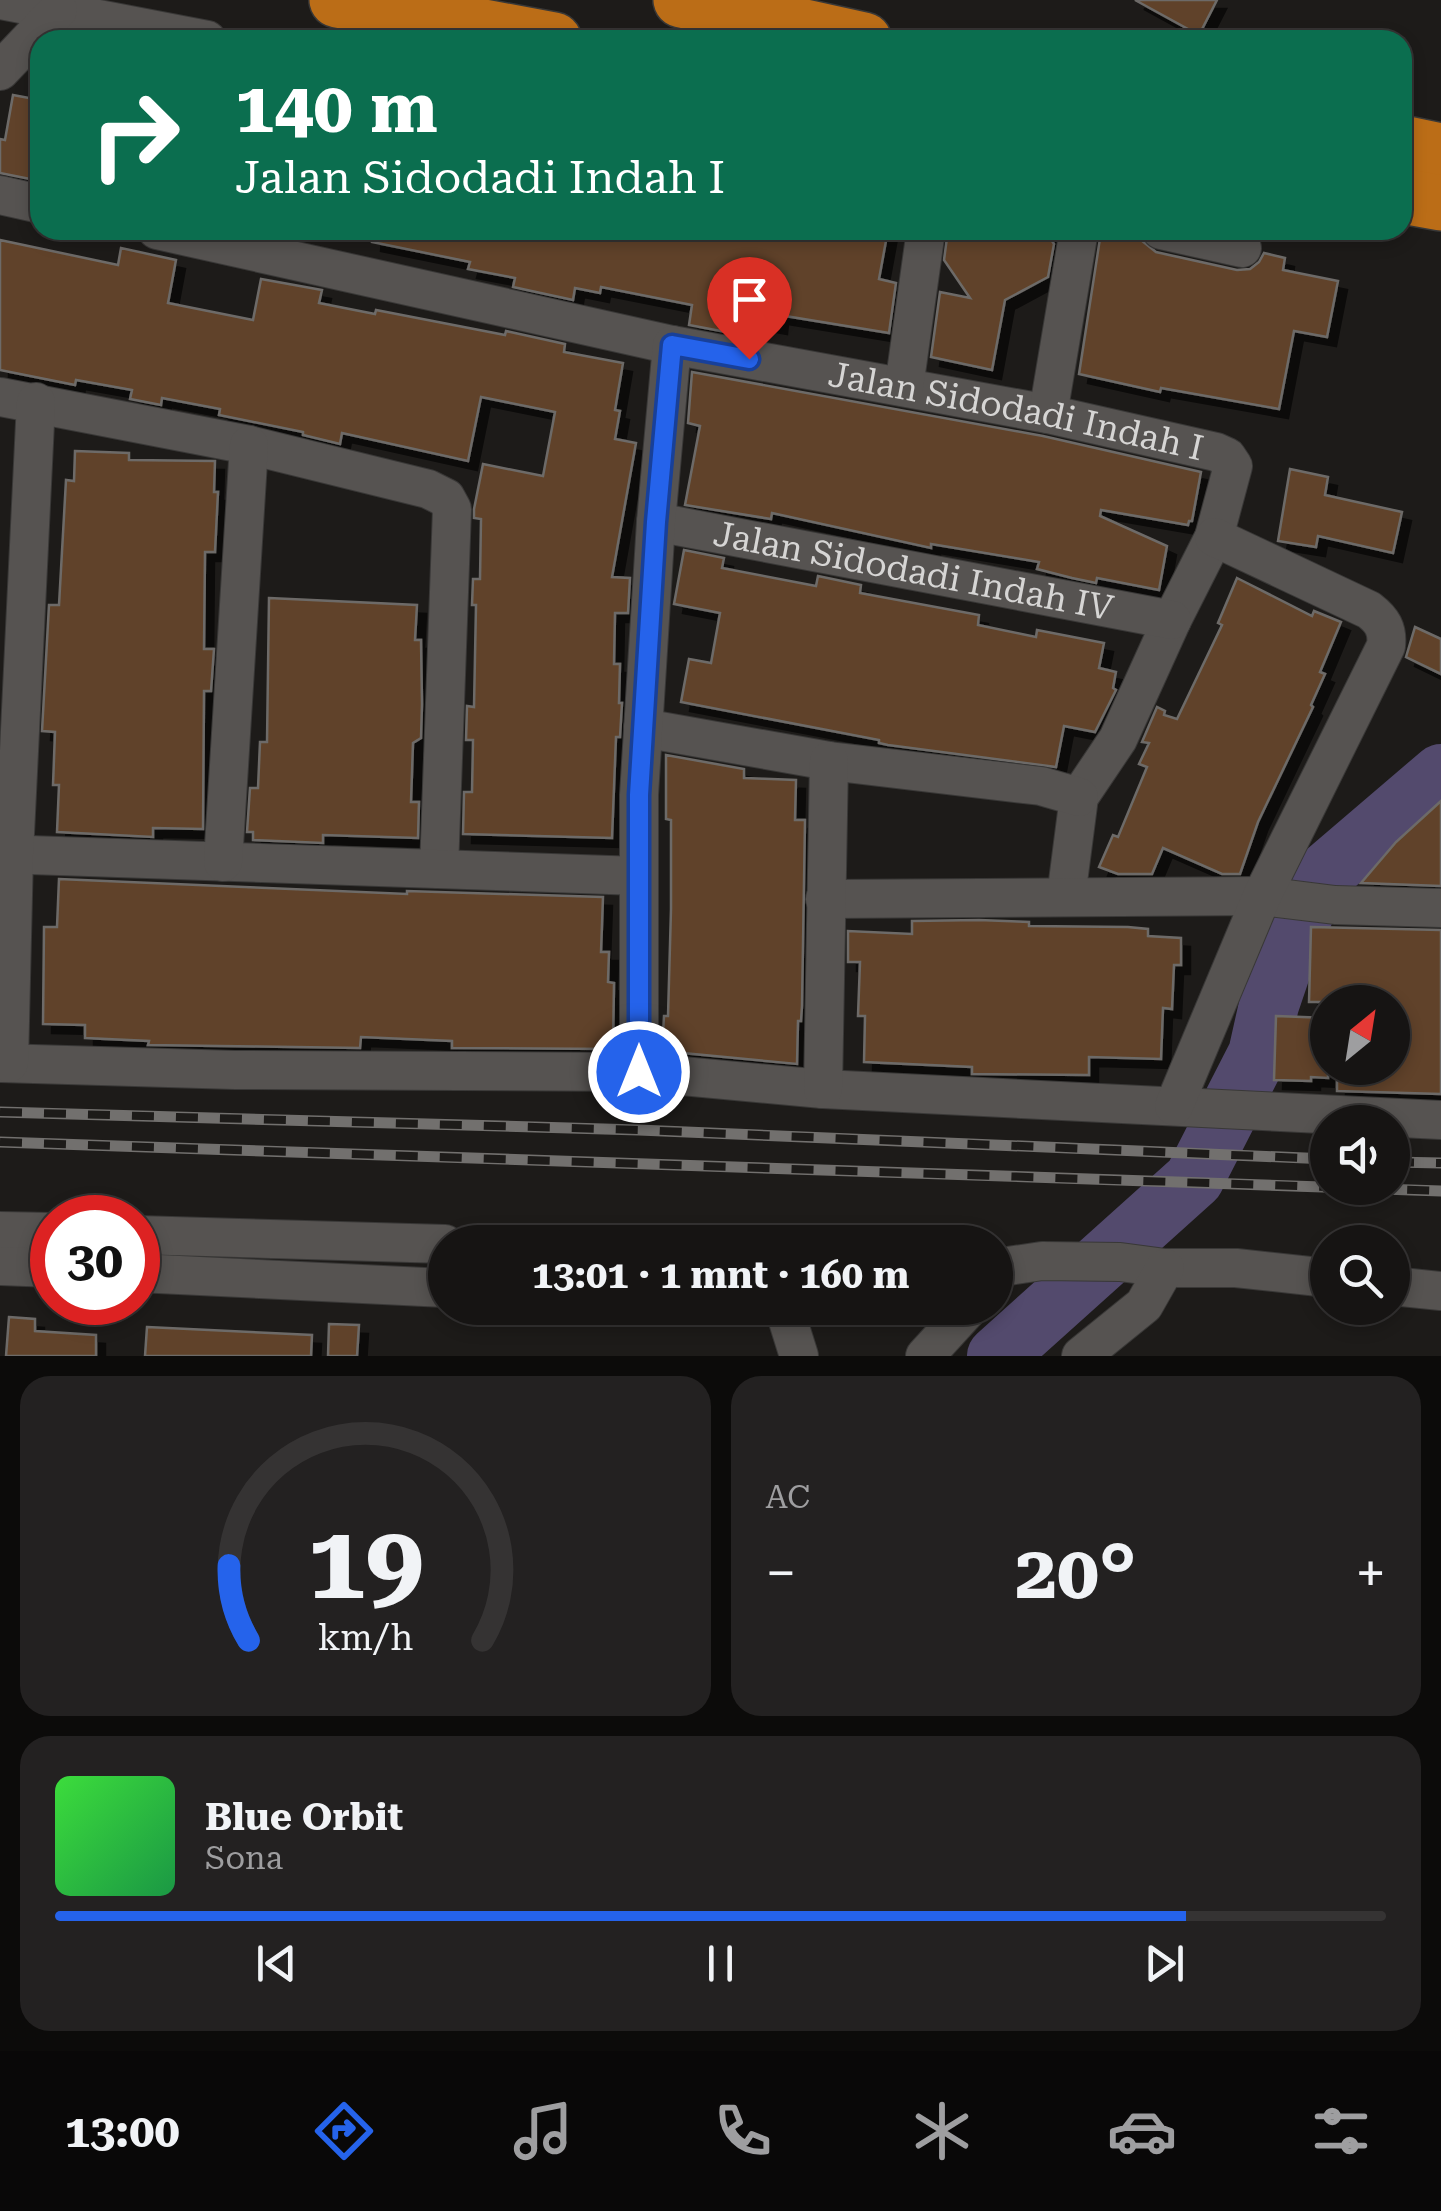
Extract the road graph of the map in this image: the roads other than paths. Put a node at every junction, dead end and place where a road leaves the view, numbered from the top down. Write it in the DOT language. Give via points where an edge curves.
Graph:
graph roads {
  1 [pos="0,0"];
  2 [pos="337,0"];
  3 [pos="681,0"];
  4 [pos="58,10"];
  5 [pos="39,30"];
  6 [pos="158,30"];
  7 [pos="500,30"];
  8 [pos="818,30"];
  9 [pos="30,39"];
  10 [pos="0,71"];
  11 [pos="1412,145"];
  12 [pos="1441,151"];
  13 [pos="0,195"];
  14 [pos="1412,198"];
  15 [pos="30,202"];
  16 [pos="1441,203"];
  17 [pos="202,240"];
  18 [pos="925,240"];
  19 [pos="1077,240"];
  20 [pos="1206,240"];
  21 [pos="1242,248"];
  22 [pos="672,345"];
  23 [pos="904,387"];
  24 [pos="18,400"];
  25 [pos="1048,414"];
  26 [pos="248,444"];
  27 [pos="656,522"];
  28 [pos="1214,536"];
  29 [pos="1172,620"];
  30 [pos="643,728"];
  31 [pos="829,761"];
  32 [pos="1079,797"];
  33 [pos="7,854"];
  34 [pos="223,862"];
  35 [pos="439,869"];
  36 [pos="639,876"];
  37 [pos="1066,897"];
  38 [pos="825,898"];
  39 [pos="1298,900"];
  40 [pos="1441,908"];
  41 [pos="4,1063"];
  42 [pos="639,1072"];
  43 [pos="823,1089"];
  44 [pos="1174,1106"];
  45 [pos="1441,1120"];
  46 [pos="0,1231"];
  47 [pos="30,1232"];
  48 [pos="160,1236"];
  49 [pos="428,1244"];
  50 [pos="0,1266"];
  51 [pos="30,1267"];
  52 [pos="1013,1267"];
  53 [pos="1165,1268"];
  54 [pos="160,1274"];
  55 [pos="1310,1276"];
  56 [pos="428,1287"];
  57 [pos="1410,1288"];
  58 [pos="1441,1291"];
  59 [pos="789,1325"];
  60 [pos="953,1325"];
  61 [pos="799,1356"];
  62 [pos="925,1356"];
  63 [pos="1081,1356"];
  1 -- 4 [label="street"];
  2 -- 7 [label="highway"];
  3 -- 8 [label="highway"];
  4 -- 5 [label="street"];
  4 -- 6 [label="street"];
  9 -- 10 [label="street"];
  11 -- 12 [label="highway"];
  13 -- 15 [label="street"];
  14 -- 16 [label="highway"];
  17 -- 22 [label="street, Jalan Sidodadi Indah I"];
  18 -- 23 [label="street"];
  19 -- 25 [label="street"];
  20 -- 21 [label="street"];
  22 -- 23 [label="street, Jalan Sidodadi Indah I"];
  22 -- 27 [label="street"];
  23 -- 25 [label="street, Jalan Sidodadi Indah I"];
  24 -- 26 [label="street"];
  24 -- 33 [label="street"];
  25 -- 28 [label="street, Jalan Sidodadi Indah I" via="1227,457 1233,466"];
  26 -- 34 [label="street"];
  26 -- 35 [label="street" via="428,489 450,502"];
  27 -- 29 [label="street, Jalan Sidodadi Indah IV"];
  27 -- 30 [label="street"];
  28 -- 29 [label="street"];
  28 -- 39 [label="street" via="1369,610 1388,635"];
  29 -- 32 [label="street" via="1118,738"];
  30 -- 31 [label="street"];
  30 -- 36 [label="street"];
  31 -- 32 [label="street" via="1041,786"];
  31 -- 38 [label="street"];
  32 -- 37 [label="street"];
  33 -- 34 [label="street"];
  33 -- 41 [label="street"];
  34 -- 35 [label="street"];
  35 -- 36 [label="street"];
  36 -- 42 [label="street"];
  37 -- 38 [label="street"];
  37 -- 39 [label="street"];
  38 -- 43 [label="street"];
  39 -- 40 [label="street"];
  39 -- 44 [label="street"];
  41 -- 42 [label="street"];
  42 -- 43 [label="street"];
  43 -- 44 [label="street"];
  44 -- 45 [label="street"];
  46 -- 47 [label="street"];
  48 -- 49 [label="street"];
  50 -- 51 [label="street"];
  52 -- 53 [label="street" via="1042,1261"];
  53 -- 55 [label="street"];
  53 -- 63 [label="street" via="1144,1305"];
  54 -- 56 [label="street"];
  57 -- 58 [label="street"];
  59 -- 61 [label="street"];
  60 -- 62 [label="street"];
}
